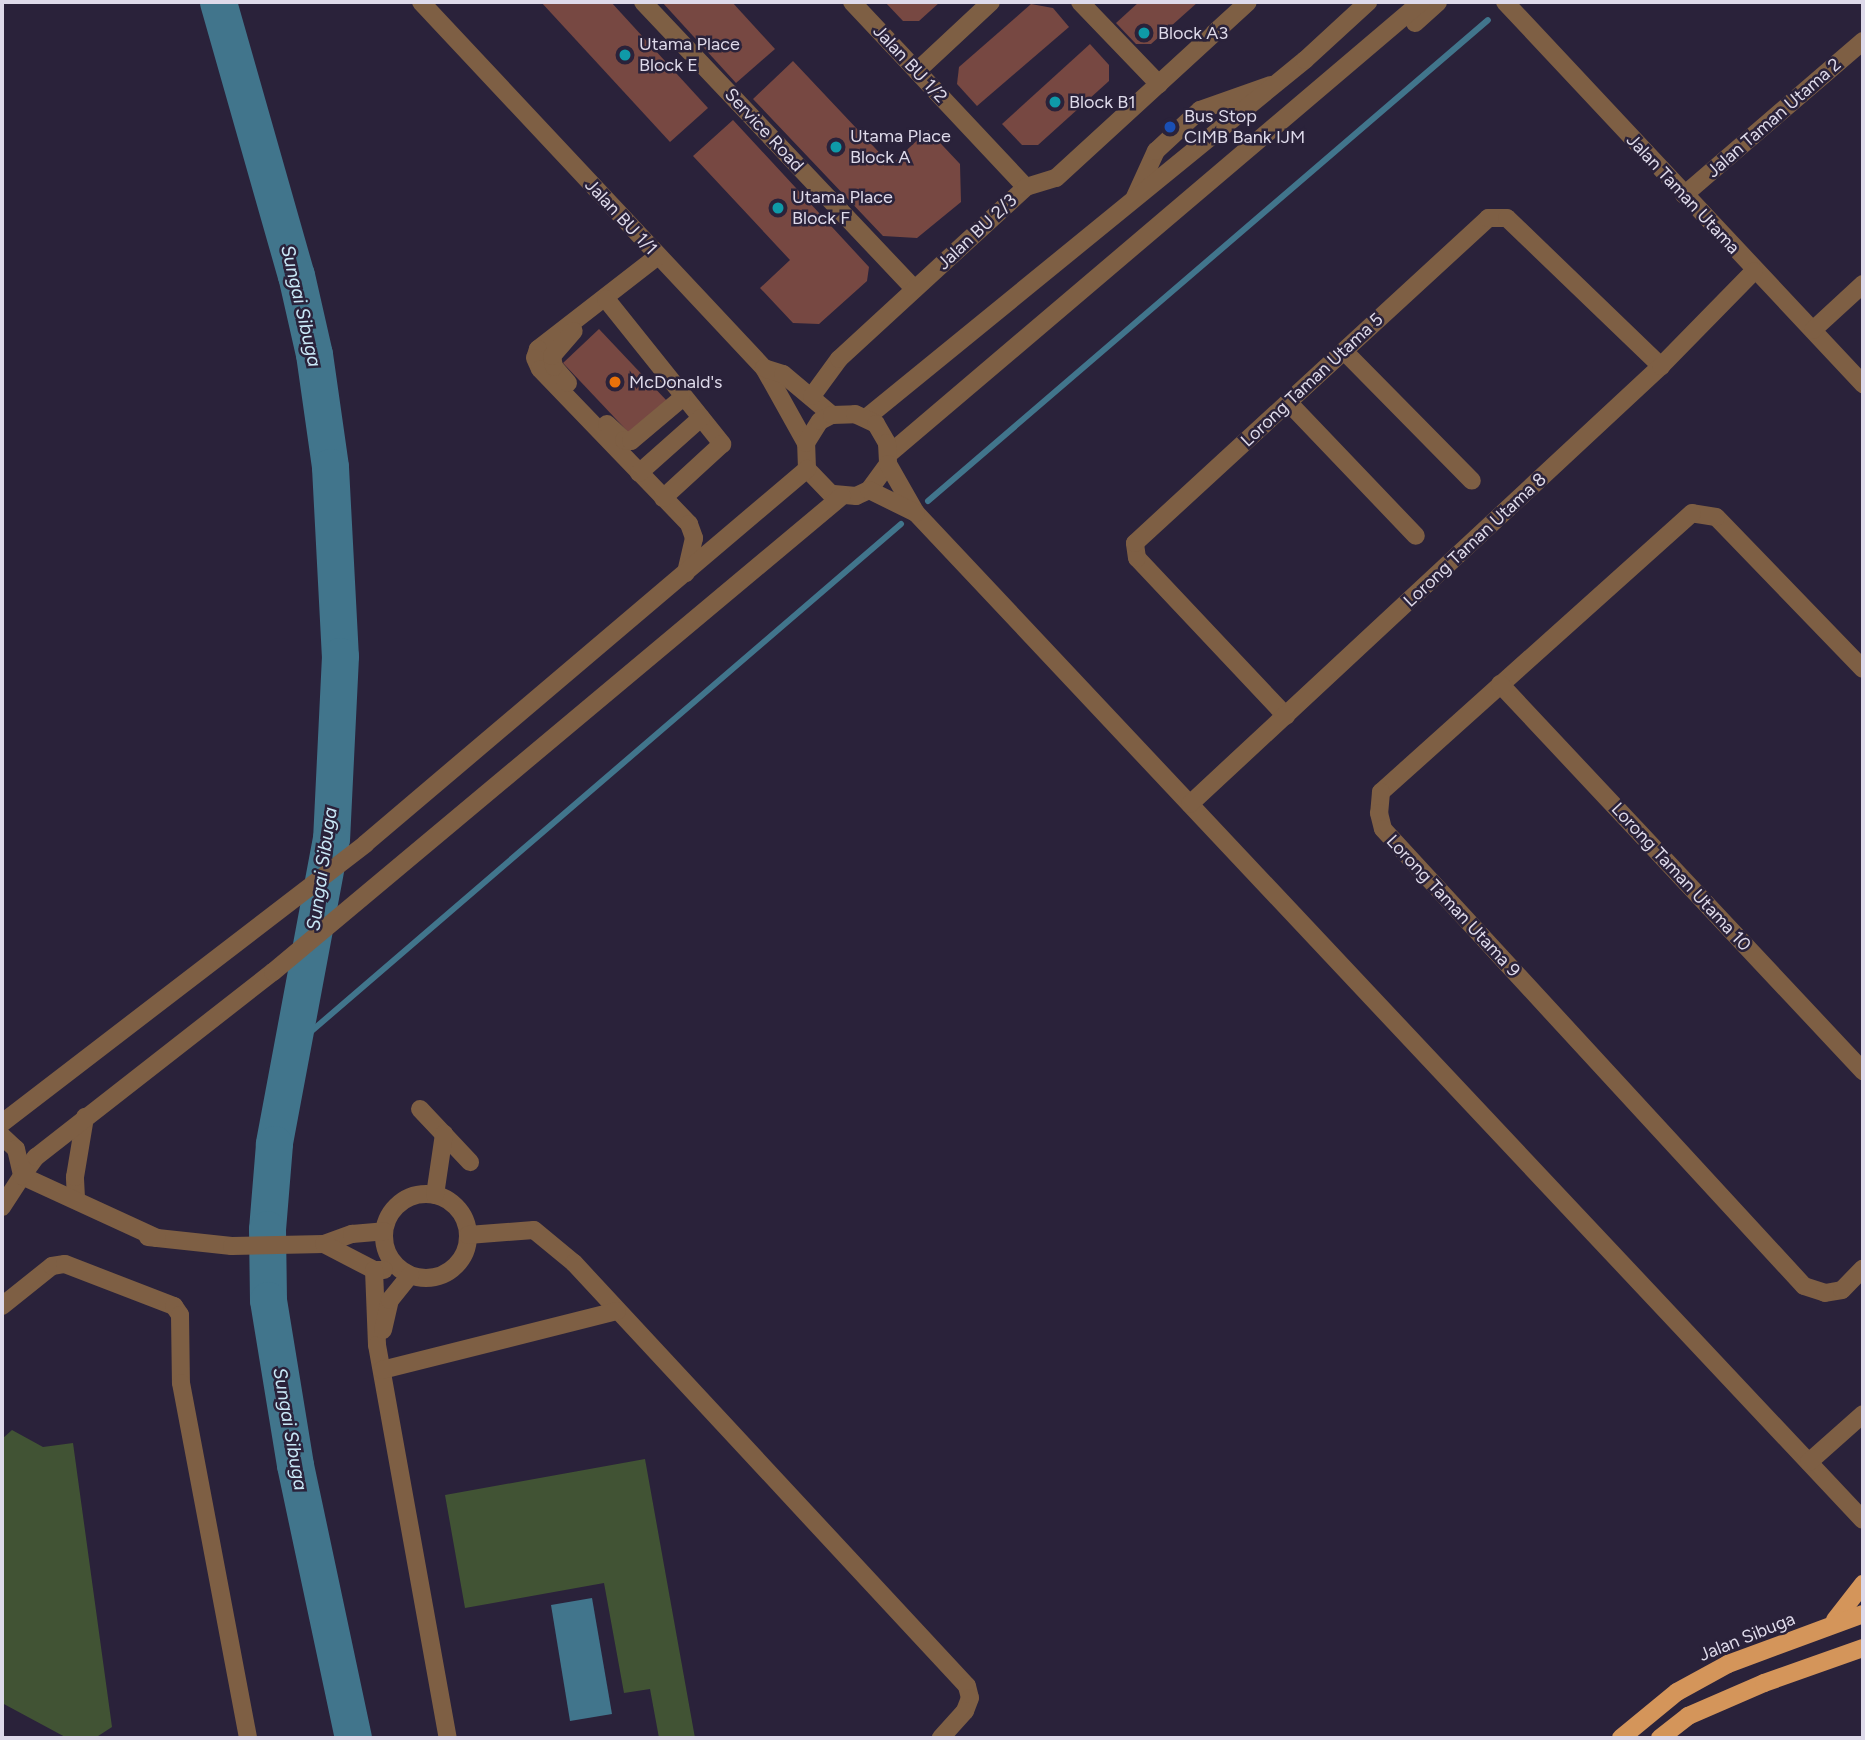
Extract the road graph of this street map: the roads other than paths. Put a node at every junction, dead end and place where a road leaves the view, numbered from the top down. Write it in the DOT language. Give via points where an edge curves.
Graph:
graph roads {
  1 [pos="421,2"];
  2 [pos="643,2"];
  3 [pos="852,2"];
  4 [pos="991,2"];
  5 [pos="1080,2"];
  6 [pos="1248,2"];
  7 [pos="1368,2"];
  8 [pos="1421,2"];
  9 [pos="1438,2"];
  10 [pos="1505,2"];
  11 [pos="1378,40"];
  12 [pos="1863,41"];
  13 [pos="917,71"];
  14 [pos="1277,83"];
  15 [pos="1158,84"];
  16 [pos="1026,187"];
  17 [pos="1684,195"];
  18 [pos="1132,203"];
  19 [pos="658,256"];
  20 [pos="1754,271"];
  21 [pos="1863,284"];
  22 [pos="914,289"];
  23 [pos="600,303"];
  24 [pos="1813,330"];
  25 [pos="1344,351"];
  26 [pos="1661,366"];
  27 [pos="764,368"];
  28 [pos="1863,384"];
  29 [pos="812,396"];
  30 [pos="681,399"];
  31 [pos="1288,402"];
  32 [pos="832,415"];
  33 [pos="701,418"];
  34 [pos="866,418"];
  35 [pos="806,443"];
  36 [pos="888,459"];
  37 [pos="807,469"];
  38 [pos="639,473"];
  39 [pos="1472,481"];
  40 [pos="869,490"];
  41 [pos="842,496"];
  42 [pos="663,498"];
  43 [pos="916,513"];
  44 [pos="1416,536"];
  45 [pos="686,573"];
  46 [pos="1863,670"];
  47 [pos="1500,684"];
  48 [pos="1286,716"];
  49 [pos="1190,804"];
  50 [pos="1863,1071"];
  51 [pos="420,1109"];
  52 [pos="85,1117"];
  53 [pos="2,1122"];
  54 [pos="444,1134"];
  55 [pos="2,1136"];
  56 [pos="470,1162"];
  57 [pos="20,1181"];
  58 [pos="435,1195"];
  59 [pos="76,1198"];
  60 [pos="2,1208"];
  61 [pos="384,1231"];
  62 [pos="468,1235"];
  63 [pos="157,1238"];
  64 [pos="316,1244"];
  65 [pos="1863,1268"];
  66 [pos="374,1270"];
  67 [pos="404,1272"];
  68 [pos="2,1306"];
  69 [pos="617,1311"];
  70 [pos="381,1364"];
  71 [pos="1863,1414"];
  72 [pos="1809,1462"];
  73 [pos="1863,1520"];
  74 [pos="1863,1584"];
  75 [pos="1863,1614"];
  76 [pos="1824,1629"];
  77 [pos="1863,1648"];
  78 [pos="248,1738"];
  79 [pos="448,1738"];
  80 [pos="941,1738"];
  81 [pos="1621,1738"];
  82 [pos="1660,1738"];
  1 -- 19 [label="street, Jalan BU 1/1"];
  2 -- 22 [label="street, Service Road"];
  3 -- 13 [label="street, Jalan BU 1/2"];
  4 -- 13 [label="street"];
  5 -- 15 [label="street"];
  6 -- 15 [label="street, Jalan BU 2/3"];
  7 -- 14 [label="street"];
  8 -- 11 [label="street"];
  9 -- 11 [label="street" via="1404,33"];
  10 -- 17 [label="street, Jalan Taman Utama"];
  11 -- 36 [label="street"];
  12 -- 17 [label="street, Jalan Taman Utama 2"];
  13 -- 16 [label="street, Jalan BU 1/2"];
  14 -- 18 [label="street"];
  14 -- 18 [label="street" via="1200,110 1156,150"];
  15 -- 16 [label="street, Jalan BU 2/3" via="1056,178"];
  16 -- 22 [label="street, Jalan BU 2/3"];
  17 -- 20 [label="street, Jalan Taman Utama"];
  18 -- 34 [label="street"];
  19 -- 23 [label="street"];
  19 -- 27 [label="street, Jalan BU 1/1"];
  20 -- 24 [label="street, Jalan Taman Utama"];
  20 -- 26 [label="street, Lorong Taman Utama 8"];
  21 -- 24 [label="street"];
  22 -- 29 [label="street, Jalan BU 2/3" via="839,359"];
  23 -- 30 [label="street"];
  23 -- 30 [label="street" via="552,356 561,376 624,440 636,439"];
  23 -- 38 [label="street" via="538,349 535,358"];
  24 -- 28 [label="street, Jalan Taman Utama"];
  25 -- 26 [label="street, Lorong Taman Utama 5" via="1488,218 1498,216 1507,218"];
  25 -- 31 [label="street, Lorong Taman Utama 5"];
  25 -- 39 [label="street"];
  26 -- 48 [label="street, Lorong Taman Utama 8"];
  27 -- 29 [label="street" via="783,374"];
  27 -- 35 [label="street, Jalan BU 1/1"];
  29 -- 32 [label="street"];
  30 -- 33 [label="street"];
  31 -- 44 [label="street"];
  31 -- 48 [label="street, Lorong Taman Utama 5" via="1135,542 1134,553"];
  32 -- 34 [label="street"];
  32 -- 35 [label="street" via="821,421"];
  33 -- 38 [label="street"];
  33 -- 42 [label="street" via="719,438 719,450"];
  34 -- 36 [label="street" via="883,433"];
  35 -- 37 [label="street"];
  36 -- 40 [label="street"];
  36 -- 43 [label="street"];
  37 -- 41 [label="street" via="821,488"];
  37 -- 45 [label="street"];
  38 -- 42 [label="street"];
  40 -- 41 [label="street"];
  40 -- 43 [label="street"];
  41 -- 52 [label="street" via="273,972"];
  42 -- 45 [label="street" via="689,524 694,538"];
  43 -- 49 [label="street"];
  45 -- 53 [label="street" via="365,844"];
  46 -- 47 [label="street, Lorong Taman Utama 9" via="1716,517 1706,512 1692,513"];
  47 -- 50 [label="street, Lorong Taman Utama 10"];
  47 -- 65 [label="street, Lorong Taman Utama 9" via="1381,792 1383,830 1804,1286 1825,1293 1842,1290"];
  48 -- 49 [label="street, Lorong Taman Utama 8"];
  49 -- 72 [label="street"];
  51 -- 54 [label="street"];
  52 -- 57 [label="street" via="36,1157"];
  52 -- 59 [label="street"];
  54 -- 56 [label="street"];
  54 -- 58 [label="street"];
  55 -- 57 [label="street" via="16,1149"];
  57 -- 59 [label="street"];
  57 -- 60 [label="street"];
  57 -- 63 [label="street" via="130,1234"];
  58 -- 61 [label="street" via="421,1195 396,1206"];
  58 -- 62 [label="street" via="459,1209"];
  59 -- 63 [label="street"];
  61 -- 64 [label="street"];
  61 -- 67 [label="street" via="386,1251"];
  62 -- 67 [label="street" via="466,1249 450,1270 438,1277"];
  62 -- 69 [label="street" via="534,1230 559,1248"];
  63 -- 64 [label="street" via="232,1246"];
  64 -- 66 [label="street"];
  66 -- 67 [label="street"];
  66 -- 70 [label="street"];
  67 -- 70 [label="street" via="390,1300"];
  68 -- 78 [label="street" via="52,1266 65,1264 174,1306 180,1315 181,1383"];
  69 -- 70 [label="street"];
  69 -- 80 [label="street" via="967,1686 968,1705"];
  70 -- 79 [label="street"];
  71 -- 72 [label="street"];
  72 -- 73 [label="street"];
  74 -- 76 [label="main road" via="1845,1613"];
  75 -- 76 [label="main road, Jalan Sibuga"];
  76 -- 81 [label="main road, Jalan Sibuga" via="1728,1664 1676,1692"];
  77 -- 82 [label="main road" via="1688,1716"];
}
